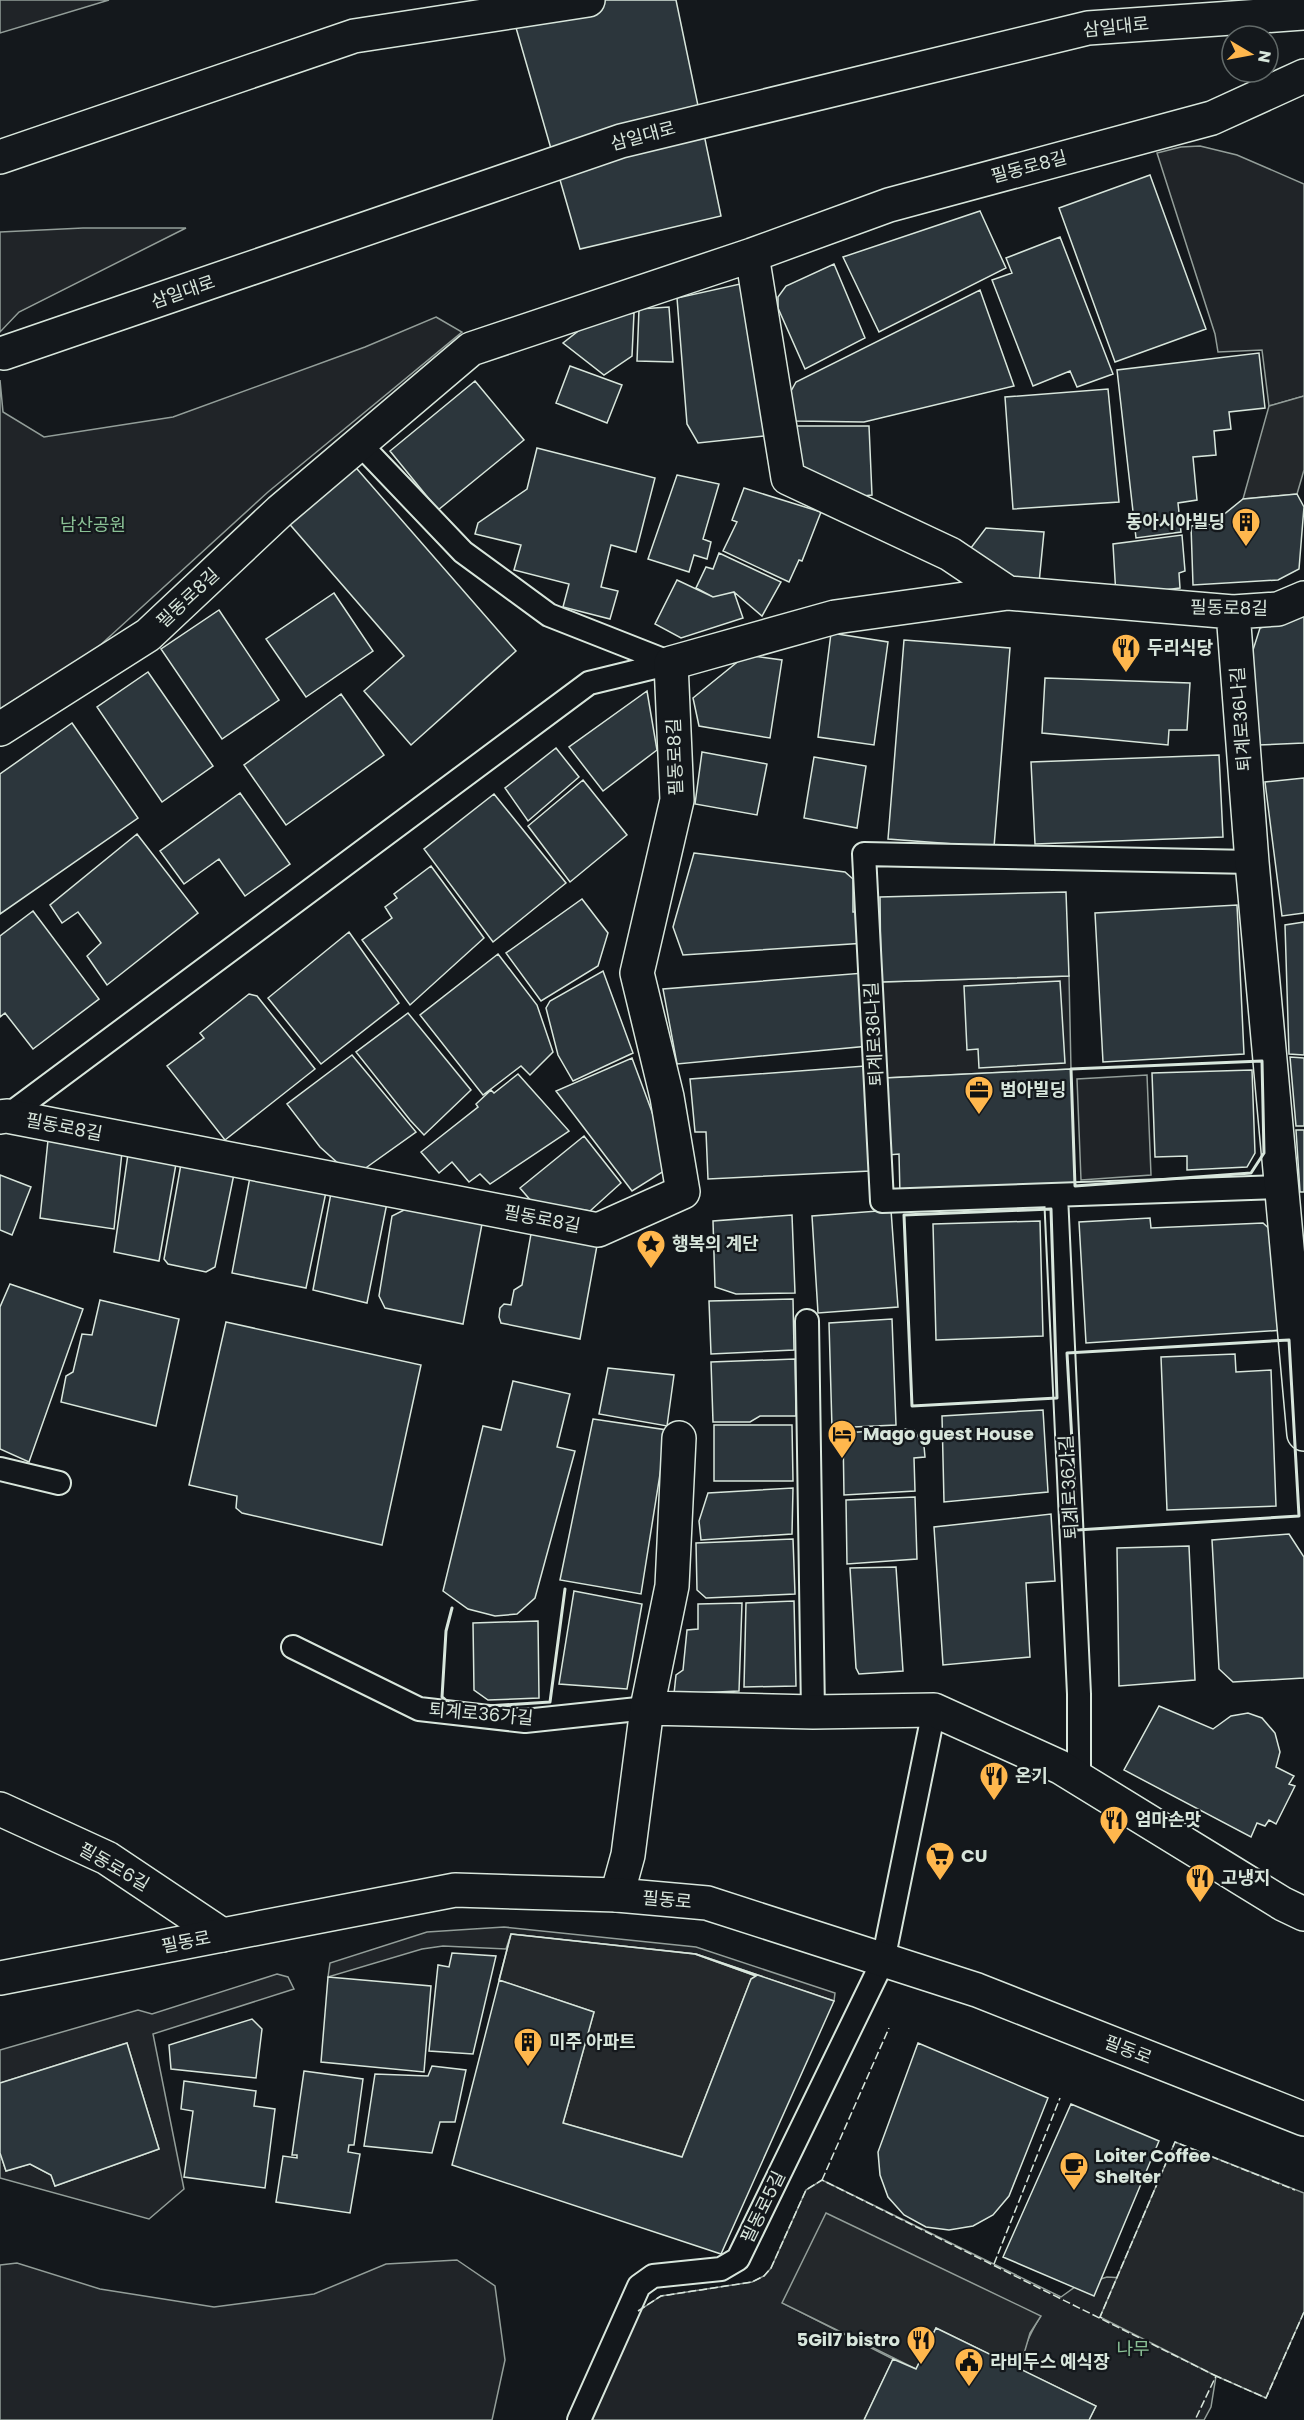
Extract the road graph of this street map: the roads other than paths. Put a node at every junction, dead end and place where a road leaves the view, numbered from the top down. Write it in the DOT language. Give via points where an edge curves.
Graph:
graph roads {
  1 [pos="588,0"];
  2 [pos="1304,3"];
  3 [pos="1304,13"];
  4 [pos="1250,16"];
  5 [pos="1304,76"];
  6 [pos="0,157"];
  7 [pos="752,255"];
  8 [pos="4,353"];
  9 [pos="359,443"];
  10 [pos="1008,593"];
  11 [pos="1304,598"];
  12 [pos="1233,612"];
  13 [pos="671,663"];
  14 [pos="0,729"];
  15 [pos="1252,862"];
  16 [pos="3,1117"];
  17 [pos="1282,1187"];
  18 [pos="1056,1195"];
  19 [pos="807,1321"];
  20 [pos="1304,1434"];
  21 [pos="679,1438"];
  22 [pos="0,1469"];
  23 [pos="59,1483"];
  24 [pos="293,1647"];
  25 [pos="647,1708"];
  26 [pos="934,1710"];
  27 [pos="813,1712"];
  28 [pos="1079,1779"];
  29 [pos="0,1809"];
  30 [pos="617,1895"];
  31 [pos="1304,1914"];
  32 [pos="222,1935"];
  33 [pos="883,1961"];
  34 [pos="0,1978"];
  35 [pos="1304,2119"];
  36 [pos="579,2420"];
  1 -- 6 [label="street" via="354,36"];
  2 -- 4 [label="lane"];
  3 -- 4 [label="street, 삼일대로"];
  4 -- 8 [label="street, 삼일대로" via="1088,28 621,141"];
  5 -- 7 [label="street, 필동로8길" via="1212,118 889,205"];
  7 -- 9 [label="street, 필동로8길" via="471,349"];
  7 -- 10 [label="street, 필동로8길" via="788,478 950,554"];
  9 -- 13 [label="lane" via="463,552 549,615"];
  9 -- 14 [label="street, 필동로8길" via="148,635"];
  10 -- 12 [label="street, 필동로8길"];
  10 -- 13 [label="street, 필동로8길" via="835,617"];
  11 -- 12 [label="street, 필동로8길" via="1278,609"];
  12 -- 15 [label="street, 퇴계로36나길"];
  13 -- 16 [label="lane, 필동로8길" via="589,683"];
  13 -- 16 [label="street, 필동로8길" via="677,800 637,973 668,1097 682,1192 598,1230"];
  15 -- 17 [label="street, 퇴계로36나길"];
  15 -- 18 [label="lane, 퇴계로36나길" via="864,854 882,1201"];
  17 -- 18 [label="lane, 퇴계로36나길"];
  17 -- 20 [label="street, 퇴계로36나길"];
  18 -- 28 [label="lane, 퇴계로36가길" via="1079,1694"];
  19 -- 27 [label="lane"];
  21 -- 25 [label="street" via="672,1586"];
  22 -- 23 [label="lane"];
  24 -- 25 [label="lane, 퇴계로36가길" via="419,1709 525,1721"];
  25 -- 27 [label="street, 퇴계로36가길"];
  25 -- 30 [label="street" via="628,1856"];
  26 -- 27 [label="street, 퇴계로36가길"];
  26 -- 28 [label="street, 퇴계로36가길"];
  26 -- 33 [label="lane, 필동로5길"];
  28 -- 31 [label="street, 퇴계로36가길"];
  29 -- 32 [label="street, 필동로6길" via="107,1858"];
  30 -- 32 [label="street, 필동로" via="455,1890"];
  30 -- 33 [label="street, 필동로" via="707,1904"];
  32 -- 34 [label="street, 필동로"];
  33 -- 35 [label="street, 필동로" via="976,1990"];
  33 -- 36 [label="lane, 필동로5길" via="738,2259 721,2269 653,2276 639,2286"];
}
